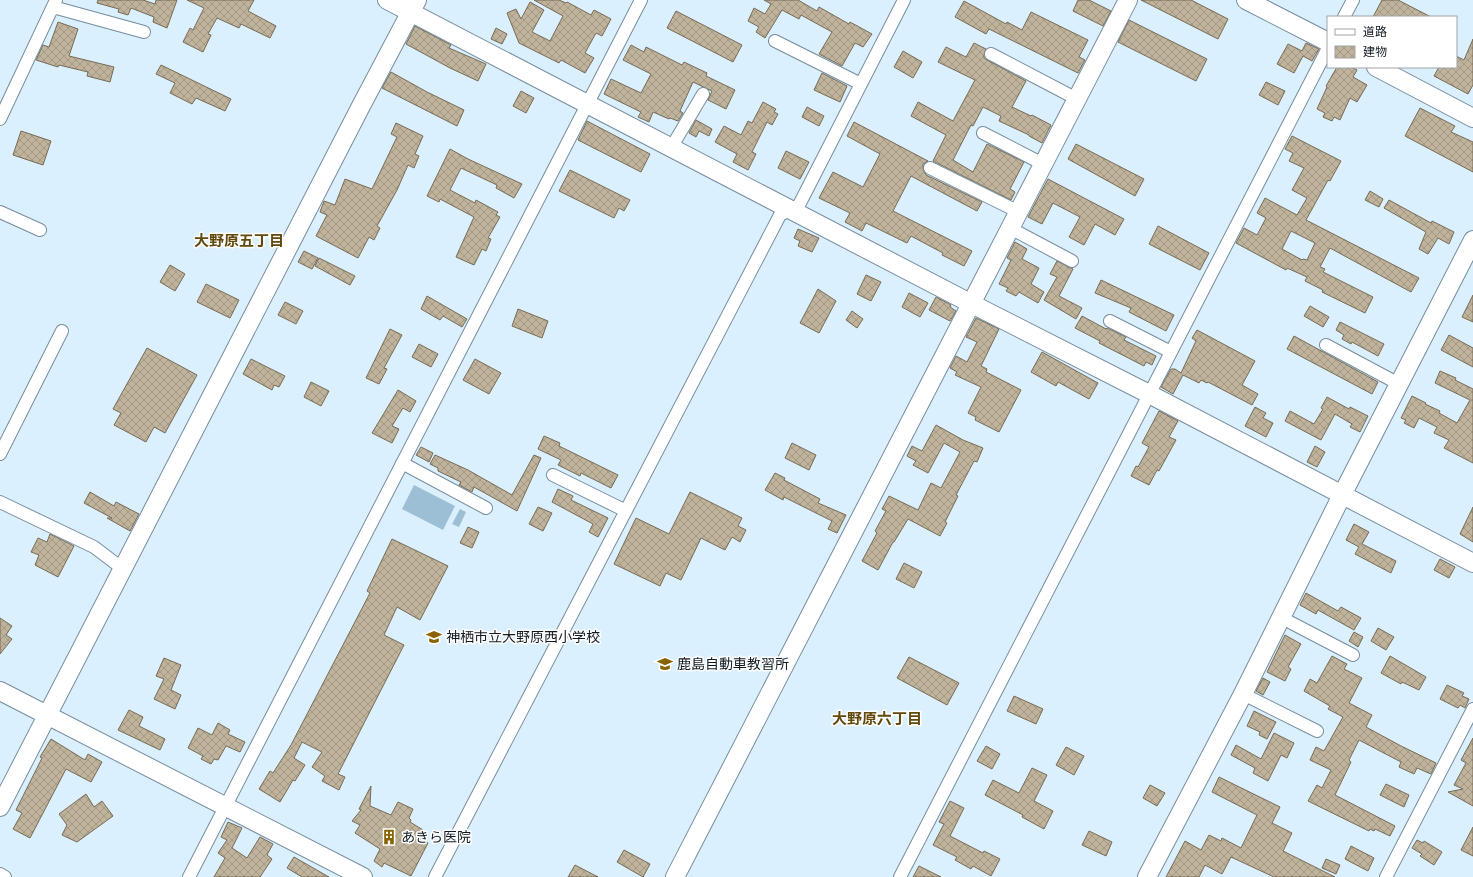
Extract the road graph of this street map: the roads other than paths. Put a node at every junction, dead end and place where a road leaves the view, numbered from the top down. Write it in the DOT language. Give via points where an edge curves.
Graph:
graph roads {
  1 [pos="386,0"];
  2 [pos="641,0"];
  3 [pos="904,0"];
  4 [pos="1128,0"];
  5 [pos="1246,0"];
  6 [pos="1353,0"];
  7 [pos="54,3"];
  8 [pos="414,6"];
  9 [pos="1345,16"];
  10 [pos="144,32"];
  11 [pos="775,41"];
  12 [pos="1327,41"];
  13 [pos="1327,50"];
  14 [pos="991,54"];
  15 [pos="1378,68"];
  16 [pos="861,84"];
  17 [pos="703,94"];
  18 [pos="1077,99"];
  19 [pos="588,105"];
  20 [pos="1473,118"];
  21 [pos="0,119"];
  22 [pos="983,133"];
  23 [pos="671,148"];
  24 [pos="1043,164"];
  25 [pos="930,168"];
  26 [pos="791,209"];
  27 [pos="0,212"];
  28 [pos="1019,212"];
  29 [pos="1010,228"];
  30 [pos="40,230"];
  31 [pos="1473,240"];
  32 [pos="1072,261"];
  33 [pos="972,304"];
  34 [pos="1110,321"];
  35 [pos="62,331"];
  36 [pos="1326,345"];
  37 [pos="1171,352"];
  38 [pos="1399,384"];
  39 [pos="1150,394"];
  40 [pos="0,454"];
  41 [pos="402,463"];
  42 [pos="554,475"];
  43 [pos="1342,495"];
  44 [pos="0,502"];
  45 [pos="486,508"];
  46 [pos="626,511"];
  47 [pos="1473,563"];
  48 [pos="123,569"];
  49 [pos="1282,618"];
  50 [pos="1353,655"];
  51 [pos="0,691"];
  52 [pos="1243,694"];
  53 [pos="1473,709"];
  54 [pos="47,715"];
  55 [pos="1318,732"];
  56 [pos="225,806"];
  57 [pos="0,807"];
  58 [pos="0,874"];
  59 [pos="5,877"];
  60 [pos="188,877"];
  61 [pos="363,877"];
  62 [pos="435,877"];
  63 [pos="675,877"];
  64 [pos="900,877"];
  65 [pos="1148,877"];
  66 [pos="1386,877"];
  1 -- 8 [label="street"];
  2 -- 19 [label="street"];
  3 -- 16 [label="street"];
  4 -- 18 [label="street"];
  5 -- 12 [label="street"];
  6 -- 9 [label="street"];
  7 -- 10 [label="street"];
  7 -- 21 [label="street"];
  8 -- 19 [label="street"];
  8 -- 48 [label="street" via="360,106"];
  11 -- 16 [label="street"];
  13 -- 37 [label="street"];
  14 -- 18 [label="street"];
  15 -- 20 [label="street"];
  16 -- 26 [label="street" via="799,205"];
  17 -- 23 [label="street"];
  18 -- 24 [label="street"];
  19 -- 23 [label="street"];
  19 -- 41 [label="street"];
  22 -- 24 [label="street"];
  23 -- 26 [label="street"];
  24 -- 28 [label="street"];
  25 -- 28 [label="street"];
  26 -- 33 [label="street"];
  26 -- 46 [label="street" via="780,215"];
  27 -- 30 [label="street"];
  28 -- 29 [label="street"];
  29 -- 32 [label="street"];
  29 -- 33 [label="street"];
  31 -- 38 [label="street"];
  33 -- 39 [label="street"];
  33 -- 63 [label="street"];
  34 -- 37 [label="street"];
  35 -- 40 [label="street"];
  36 -- 38 [label="street"];
  37 -- 39 [label="street"];
  38 -- 43 [label="street"];
  39 -- 43 [label="street"];
  39 -- 64 [label="street"];
  41 -- 45 [label="street"];
  41 -- 56 [label="street"];
  42 -- 46 [label="street"];
  43 -- 47 [label="street"];
  43 -- 49 [label="street"];
  44 -- 48 [label="street" via="94,547"];
  46 -- 62 [label="street"];
  48 -- 54 [label="street"];
  49 -- 50 [label="street"];
  49 -- 52 [label="street"];
  51 -- 54 [label="street"];
  52 -- 55 [label="street"];
  52 -- 65 [label="street"];
  53 -- 66 [label="street"];
  54 -- 56 [label="street"];
  54 -- 57 [label="street"];
  56 -- 60 [label="street"];
  56 -- 61 [label="street"];
  58 -- 59 [label="street"];
}
